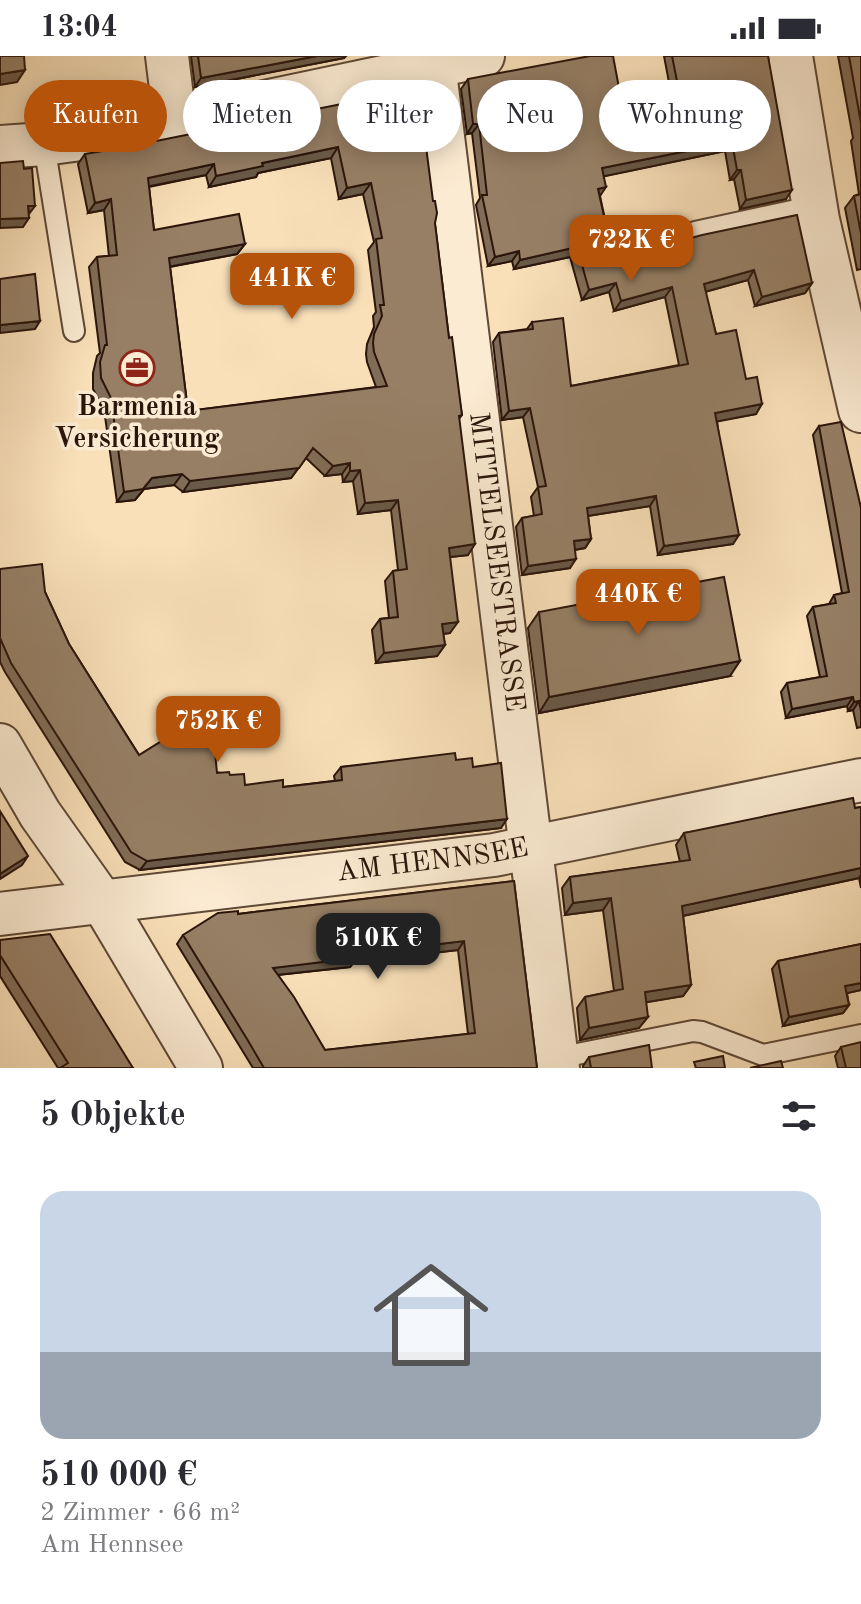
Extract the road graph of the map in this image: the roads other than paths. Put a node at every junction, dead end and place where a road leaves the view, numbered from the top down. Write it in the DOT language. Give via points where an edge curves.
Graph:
graph roads {
  1 [pos="167,56"];
  2 [pos="483,56"];
  3 [pos="790,56"];
  4 [pos="434,61"];
  5 [pos="175,121"];
  6 [pos="167,123"];
  7 [pos="24,145"];
  8 [pos="0,147"];
  9 [pos="45,152"];
  10 [pos="815,206"];
  11 [pos="695,232"];
  12 [pos="74,331"];
  13 [pos="861,410"];
  14 [pos="0,745"];
  15 [pos="861,780"];
  16 [pos="532,848"];
  17 [pos="103,903"];
  18 [pos="0,914"];
  19 [pos="861,1035"];
  20 [pos="557,1063"];
  21 [pos="201,1068"];
  1 -- 5 [label="street"];
  2 -- 4 [label="street"];
  3 -- 10 [label="street"];
  4 -- 5 [label="street"];
  4 -- 16 [label="street, MITTELSEESTRASSE"];
  5 -- 6 [label="street"];
  7 -- 8 [label="street"];
  9 -- 12 [label="lane"];
  10 -- 11 [label="lane"];
  10 -- 13 [label="street"];
  14 -- 17 [label="street" via="40,814"];
  15 -- 16 [label="street, AM HENNSEE"];
  16 -- 17 [label="street, AM HENNSEE"];
  16 -- 20 [label="street, MITTELSEESTRASSE"];
  17 -- 18 [label="street, AM HENNSEE"];
  17 -- 21 [label="street"];
  19 -- 20 [label="lane" via="763,1055 693,1031"];
}
